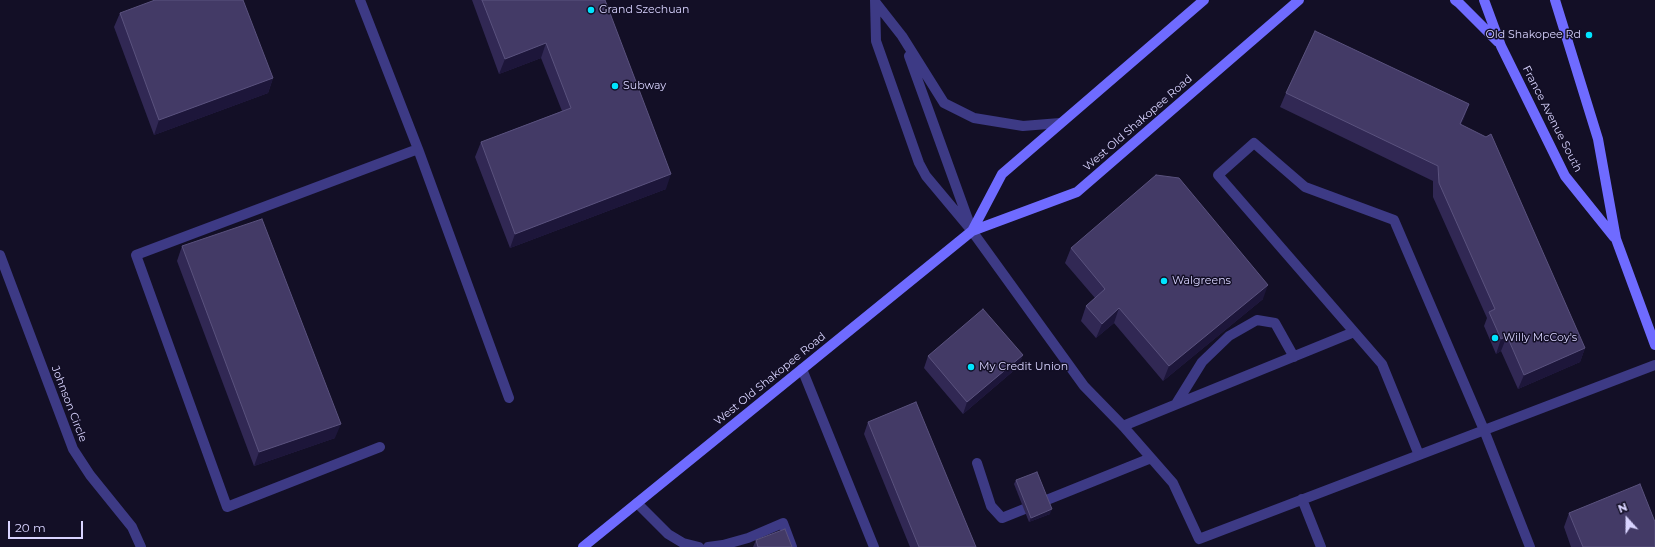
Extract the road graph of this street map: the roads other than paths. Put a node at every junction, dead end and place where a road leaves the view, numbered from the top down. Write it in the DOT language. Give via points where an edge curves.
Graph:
graph roads {
  1 [pos="360,0"];
  2 [pos="1204,0"];
  3 [pos="1307,0"];
  4 [pos="1455,0"];
  5 [pos="1484,0"];
  6 [pos="1557,1"];
  7 [pos="875,2"];
  8 [pos="1297,2"];
  9 [pos="902,36"];
  10 [pos="1501,46"];
  11 [pos="1060,123"];
  12 [pos="418,149"];
  13 [pos="972,230"];
  14 [pos="1616,239"];
  15 [pos="0,255"];
  16 [pos="1354,332"];
  17 [pos="1655,345"];
  18 [pos="1294,357"];
  19 [pos="1655,365"];
  20 [pos="802,369"];
  21 [pos="509,398"];
  22 [pos="1176,404"];
  23 [pos="1123,426"];
  24 [pos="1484,430"];
  25 [pos="380,447"];
  26 [pos="1418,455"];
  27 [pos="1151,458"];
  28 [pos="977,463"];
  29 [pos="1302,499"];
  30 [pos="637,503"];
  31 [pos="1200,543"];
  32 [pos="141,547"];
  33 [pos="582,547"];
  34 [pos="699,547"];
  35 [pos="708,547"];
  36 [pos="792,547"];
  37 [pos="874,547"];
  38 [pos="1321,547"];
  39 [pos="1530,547"];
  1 -- 12 [label="street"];
  2 -- 11 [label="main road, West Old Shakopee Road"];
  3 -- 8 [label="main road"];
  4 -- 10 [label="main road"];
  5 -- 10 [label="main road, France Avenue South"];
  6 -- 14 [label="main road, France Avenue South" via="1598,139"];
  7 -- 9 [label="street"];
  7 -- 13 [label="street" via="876,41 919,163 926,176"];
  8 -- 13 [label="main road, West Old Shakopee Road" via="1077,192"];
  9 -- 11 [label="street" via="944,103 974,118 1023,126"];
  9 -- 13 [label="street"];
  10 -- 14 [label="main road, France Avenue South" via="1565,176"];
  11 -- 13 [label="main road, West Old Shakopee Road" via="1002,174"];
  12 -- 21 [label="street"];
  12 -- 25 [label="street" via="136,255 227,507"];
  13 -- 20 [label="main road, West Old Shakopee Road"];
  13 -- 23 [label="street" via="1084,386"];
  14 -- 17 [label="main road, France Avenue South"];
  15 -- 32 [label="street, Johnson Circle" via="73,449 90,475 132,527"];
  16 -- 18 [label="street"];
  16 -- 24 [label="street" via="1218,175 1254,143 1305,187 1394,220"];
  16 -- 26 [label="street" via="1382,364"];
  18 -- 22 [label="street"];
  18 -- 22 [label="street" via="1275,323 1257,320 1229,336 1202,362"];
  19 -- 24 [label="street"];
  20 -- 30 [label="main road, West Old Shakopee Road"];
  20 -- 37 [label="street"];
  22 -- 23 [label="street"];
  23 -- 27 [label="street"];
  24 -- 26 [label="street"];
  24 -- 39 [label="street"];
  26 -- 29 [label="street"];
  27 -- 28 [label="street" via="1002,518 991,506"];
  27 -- 31 [label="street" via="1174,483"];
  29 -- 31 [label="street"];
  29 -- 38 [label="street"];
  30 -- 33 [label="main road, West Old Shakopee Road"];
  30 -- 34 [label="street" via="668,534 683,543"];
  35 -- 36 [label="street" via="748,538 783,524"];
}
